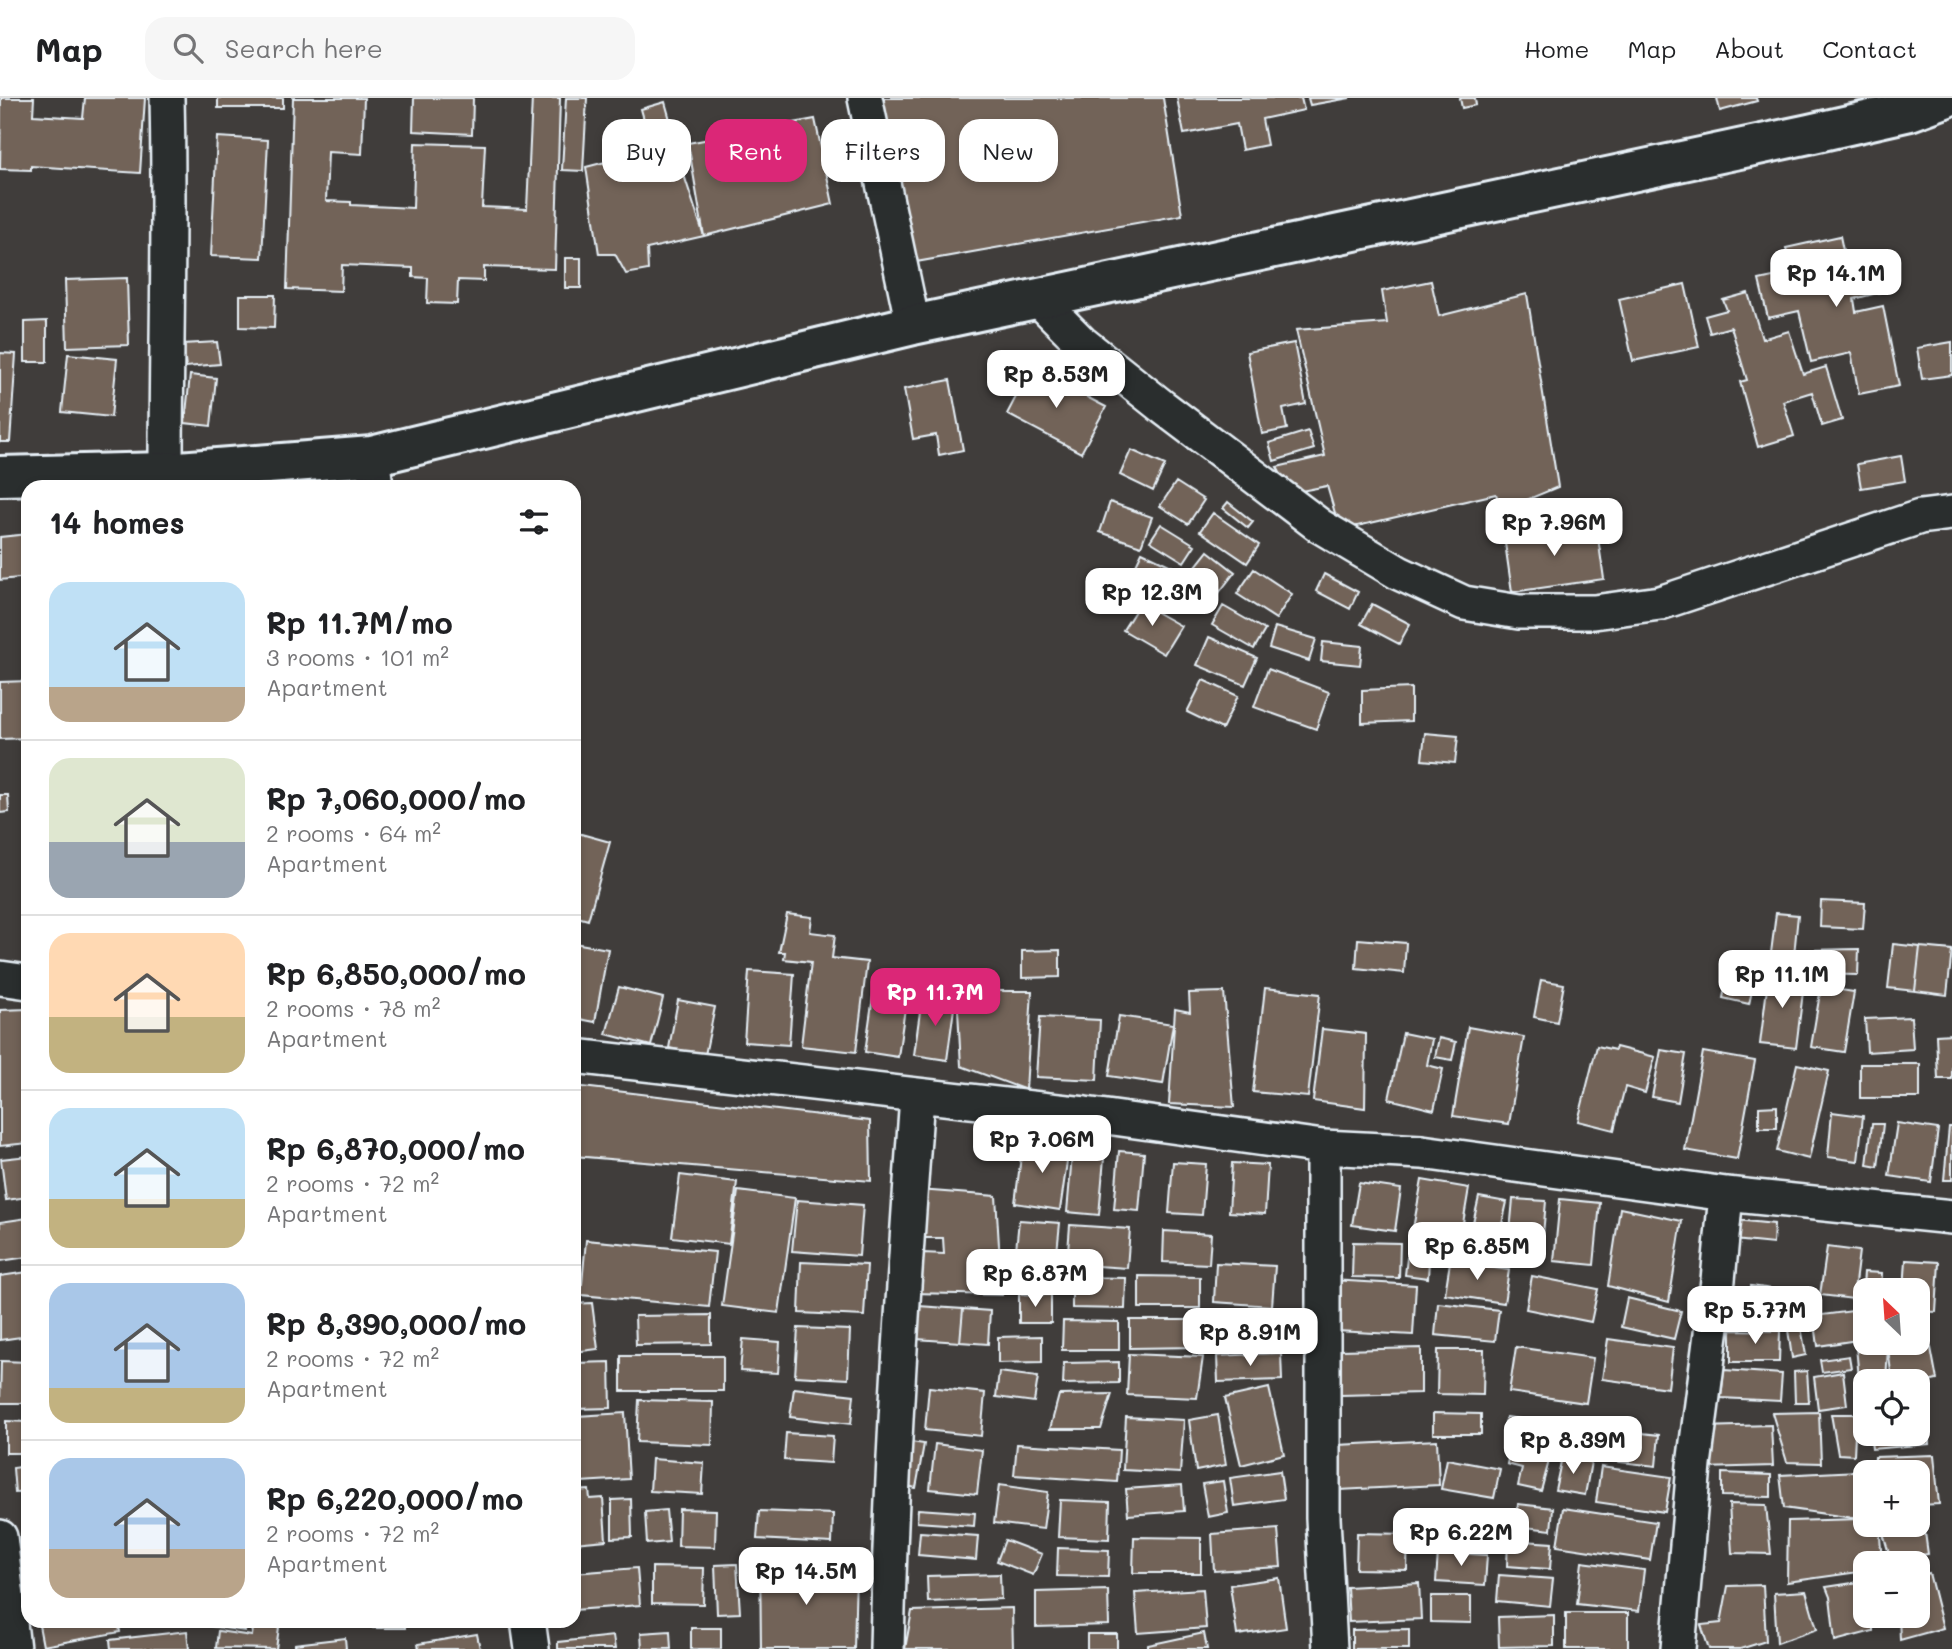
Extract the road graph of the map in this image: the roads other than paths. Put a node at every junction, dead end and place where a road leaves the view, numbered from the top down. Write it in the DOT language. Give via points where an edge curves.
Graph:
graph roads {
  1 [pos="167,98"];
  2 [pos="865,98"];
  3 [pos="1945,98"];
  4 [pos="1036,297"];
  5 [pos="913,324"];
  6 [pos="374,471"];
  7 [pos="166,472"];
  8 [pos="0,476"];
  9 [pos="1952,513"];
  10 [pos="0,978"];
  11 [pos="21,981"];
  12 [pos="581,1057"];
  13 [pos="918,1096"];
  14 [pos="1323,1147"];
  15 [pos="1726,1194"];
  16 [pos="1952,1217"];
  17 [pos="0,1537"];
  18 [pos="529,1628"];
  19 [pos="13,1649"];
  20 [pos="532,1649"];
  21 [pos="887,1649"];
  22 [pos="1330,1649"];
  23 [pos="1678,1649"];
  1 -- 7 [label="street"];
  2 -- 5 [label="street"];
  3 -- 4 [label="highway" via="1910,111 1809,134"];
  4 -- 5 [label="highway"];
  4 -- 9 [label="street" via="1092,350 1320,526 1399,573 1464,603 1519,612 1594,612 1660,603 1920,517"];
  5 -- 6 [label="highway"];
  6 -- 7 [label="highway"];
  7 -- 8 [label="highway"];
  10 -- 11 [label="street"];
  12 -- 13 [label="street"];
  13 -- 14 [label="street"];
  13 -- 21 [label="street" via="902,1309"];
  14 -- 15 [label="street" via="1422,1152"];
  14 -- 22 [label="street" via="1323,1518"];
  15 -- 16 [label="street"];
  15 -- 23 [label="street"];
  17 -- 19 [label="street"];
  18 -- 20 [label="street"];
}
